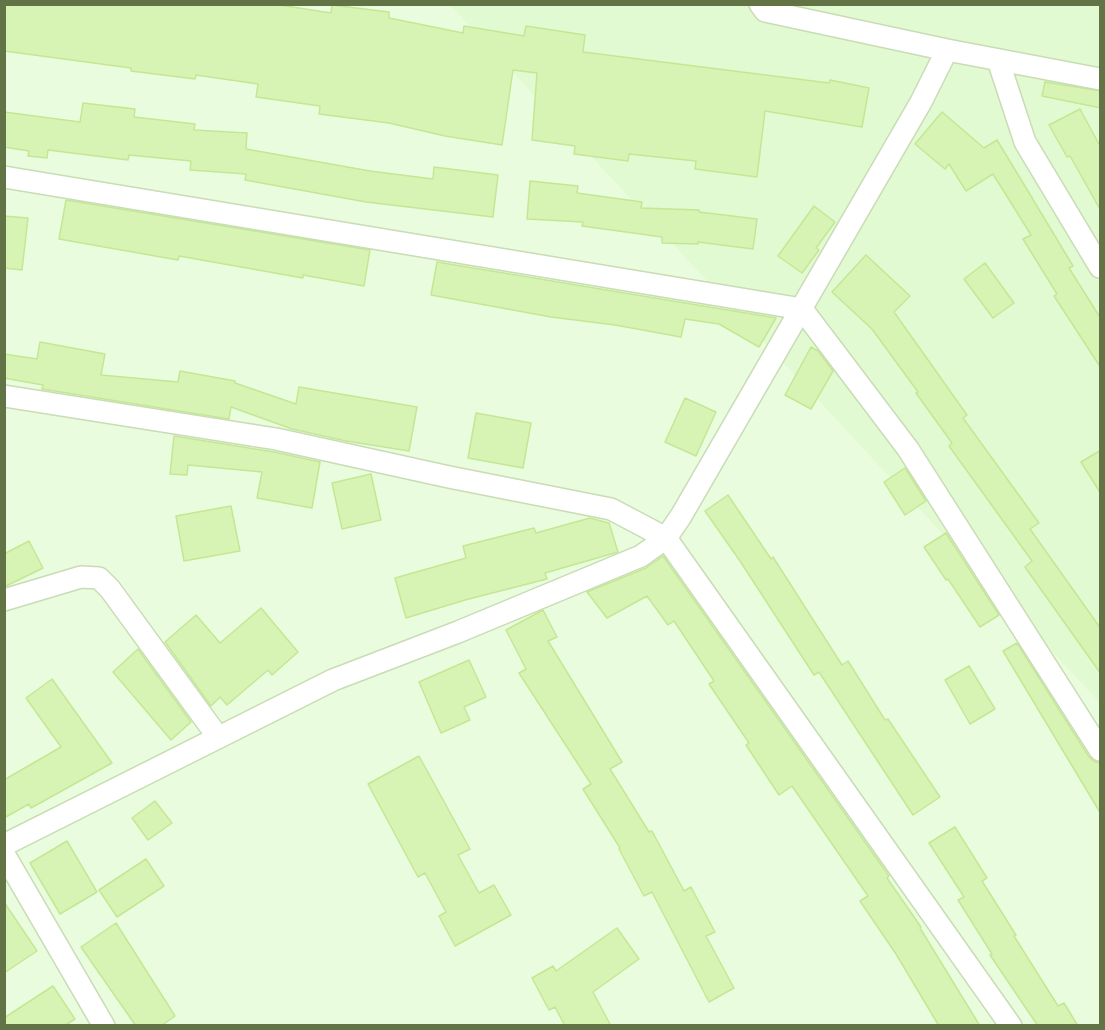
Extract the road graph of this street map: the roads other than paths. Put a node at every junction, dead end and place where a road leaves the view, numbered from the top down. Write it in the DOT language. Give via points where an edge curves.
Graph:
graph roads {
  1 [pos="743,4"];
  2 [pos="762,8"];
  3 [pos="946,50"];
  4 [pos="998,60"];
  5 [pos="1101,79"];
  6 [pos="4,177"];
  7 [pos="1101,267"];
  8 [pos="802,309"];
  9 [pos="4,396"];
  10 [pos="666,538"];
  11 [pos="4,600"];
  12 [pos="218,738"];
  13 [pos="1101,750"];
  14 [pos="4,845"];
  15 [pos="4,854"];
  16 [pos="104,1026"];
  17 [pos="1011,1026"];
  1 -- 2 [label="street"];
  2 -- 3 [label="street"];
  3 -- 4 [label="street"];
  3 -- 8 [label="street" via="921,102"];
  4 -- 5 [label="street"];
  4 -- 7 [label="street" via="1025,142"];
  6 -- 8 [label="street"];
  8 -- 10 [label="street"];
  8 -- 13 [label="street" via="908,449"];
  9 -- 10 [label="street" via="276,439 611,509"];
  10 -- 12 [label="street" via="641,556 333,680"];
  10 -- 17 [label="street"];
  11 -- 12 [label="street" via="81,577 99,578"];
  12 -- 14 [label="street"];
  15 -- 16 [label="street"];
}
